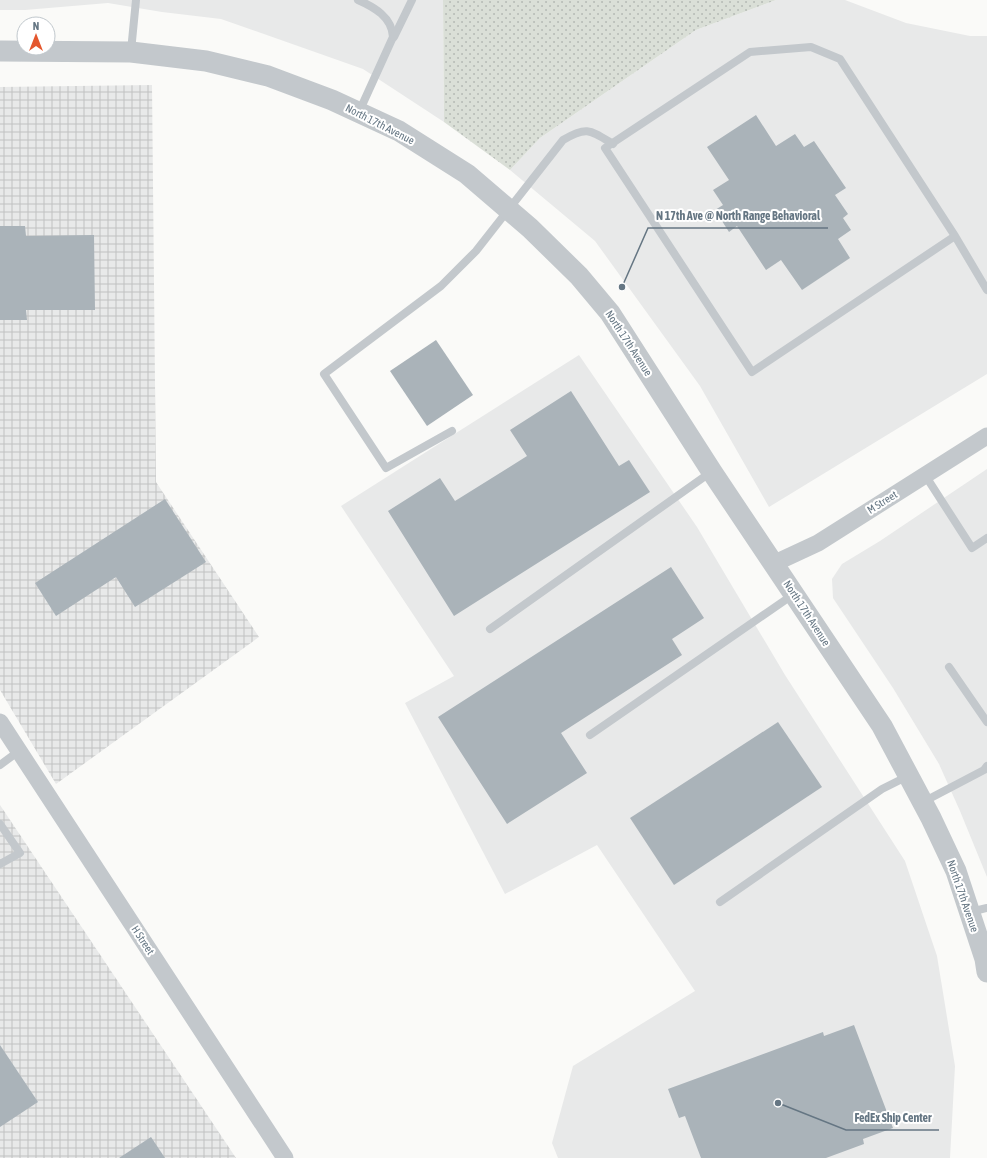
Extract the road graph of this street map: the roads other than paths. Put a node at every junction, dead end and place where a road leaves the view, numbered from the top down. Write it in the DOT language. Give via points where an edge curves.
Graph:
graph roads {
  1 [pos="136,0"];
  2 [pos="358,0"];
  3 [pos="412,0"];
  4 [pos="392,43"];
  5 [pos="0,51"];
  6 [pos="131,52"];
  7 [pos="359,113"];
  8 [pos="613,144"];
  9 [pos="509,210"];
  10 [pos="955,236"];
  11 [pos="987,290"];
  12 [pos="452,431"];
  13 [pos="987,436"];
  14 [pos="712,472"];
  15 [pos="925,475"];
  16 [pos="987,538"];
  17 [pos="775,563"];
  18 [pos="795,594"];
  19 [pos="490,629"];
  20 [pos="949,667"];
  21 [pos="0,722"];
  22 [pos="987,722"];
  23 [pos="590,735"];
  24 [pos="19,750"];
  25 [pos="0,765"];
  26 [pos="987,766"];
  27 [pos="909,775"];
  28 [pos="922,802"];
  29 [pos="0,824"];
  30 [pos="0,864"];
  31 [pos="720,902"];
  32 [pos="978,910"];
  33 [pos="987,972"];
  34 [pos="285,1158"];
  1 -- 6 [label="lane"];
  2 -- 4 [label="lane" via="375,9 388,21 393,30"];
  3 -- 4 [label="lane"];
  4 -- 7 [label="lane"];
  5 -- 6 [label="street, North 17th Avenue"];
  6 -- 7 [label="street, North 17th Avenue" via="206,60 268,76"];
  7 -- 9 [label="street, North 17th Avenue" via="399,131 467,174"];
  8 -- 9 [label="lane" via="595,133 579,131 563,140"];
  8 -- 10 [label="lane" via="750,52 811,47 840,59"];
  8 -- 10 [label="lane" via="606,148 752,372"];
  9 -- 12 [label="lane" via="476,251 441,286 324,374 386,468"];
  9 -- 14 [label="street, North 17th Avenue" via="579,276 610,313"];
  10 -- 11 [label="lane"];
  13 -- 15 [label="street, M Street"];
  14 -- 17 [label="street, North 17th Avenue"];
  14 -- 19 [label="lane"];
  15 -- 16 [label="lane" via="972,548"];
  15 -- 17 [label="street, M Street" via="818,543"];
  17 -- 18 [label="street, North 17th Avenue"];
  18 -- 23 [label="lane"];
  18 -- 27 [label="street, North 17th Avenue" via="882,726"];
  20 -- 22 [label="lane"];
  21 -- 24 [label="street, H Street"];
  24 -- 25 [label="lane"];
  24 -- 34 [label="street, H Street"];
  26 -- 28 [label="lane" via="984,770"];
  27 -- 28 [label="street, North 17th Avenue"];
  27 -- 31 [label="lane" via="882,789"];
  28 -- 32 [label="street, North 17th Avenue"];
  29 -- 30 [label="lane" via="20,853"];
  32 -- 33 [label="street, North 17th Avenue"];
}
